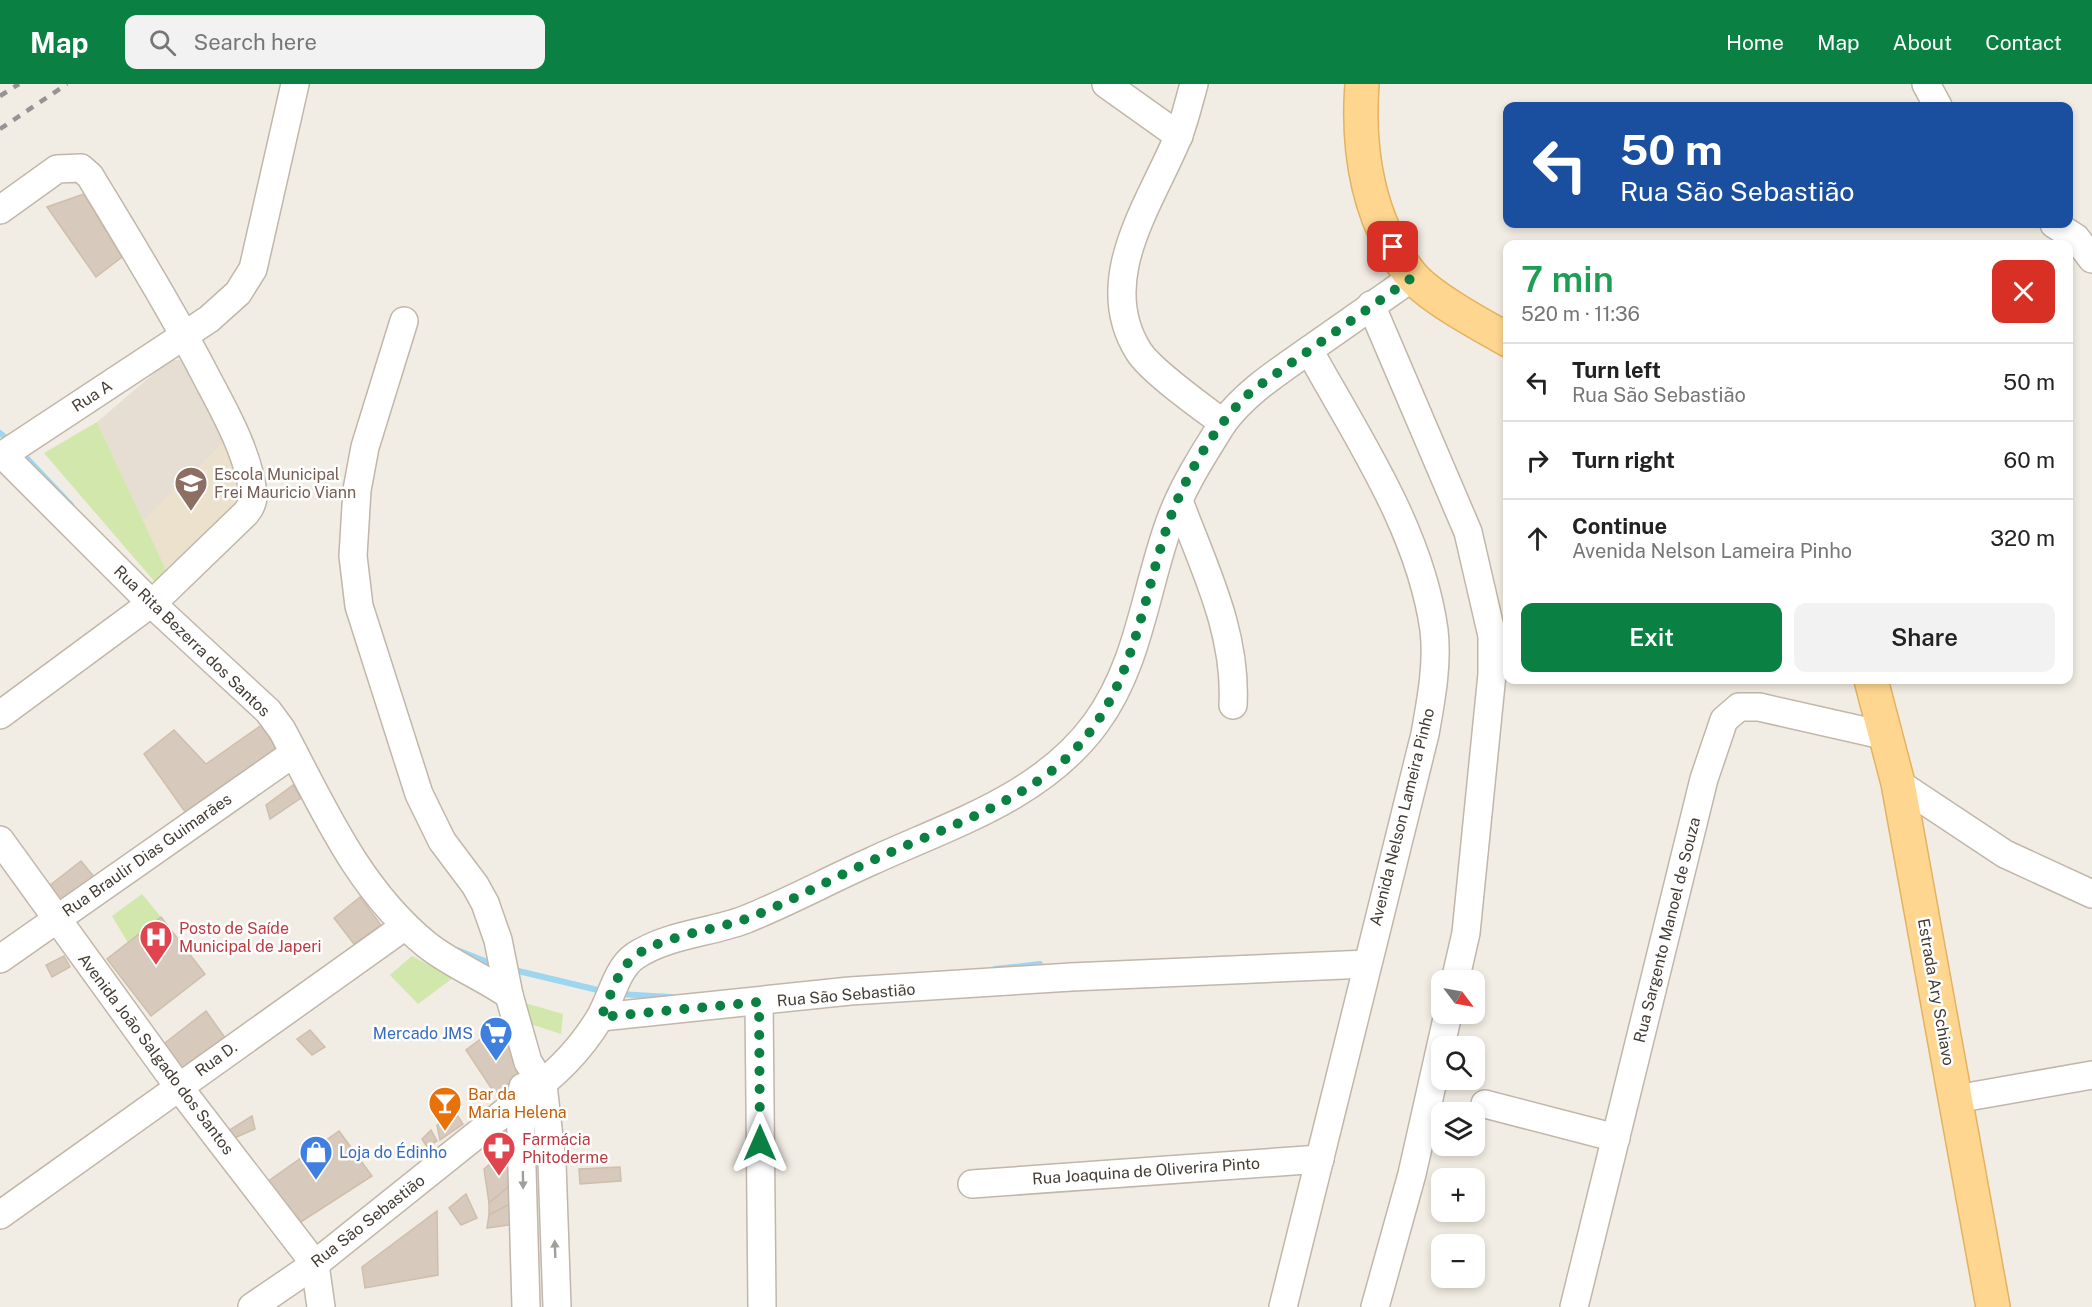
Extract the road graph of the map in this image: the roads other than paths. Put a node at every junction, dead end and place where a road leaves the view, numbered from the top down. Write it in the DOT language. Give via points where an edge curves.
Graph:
graph roads {
  1 [pos="295,84"];
  2 [pos="1106,84"];
  3 [pos="1194,84"];
  4 [pos="1362,84"];
  5 [pos="1926,84"];
  6 [pos="1936,102"];
  7 [pos="1179,136"];
  8 [pos="0,210"];
  9 [pos="2060,228"];
  10 [pos="2092,259"];
  11 [pos="1413,277"];
  12 [pos="1371,305"];
  13 [pos="404,321"];
  14 [pos="186,336"];
  15 [pos="1503,337"];
  16 [pos="1309,350"];
  17 [pos="1223,423"];
  18 [pos="10,450"];
  19 [pos="1179,501"];
  20 [pos="159,597"];
  21 [pos="1872,684"];
  22 [pos="1233,705"];
  23 [pos="0,715"];
  24 [pos="1887,736"];
  25 [pos="294,753"];
  26 [pos="1898,783"];
  27 [pos="0,840"];
  28 [pos="2092,894"];
  29 [pos="55,919"];
  30 [pos="405,926"];
  31 [pos="0,959"];
  32 [pos="1367,964"];
  33 [pos="1458,970"];
  34 [pos="508,985"];
  35 [pos="759,1002"];
  36 [pos="605,1009"];
  37 [pos="1446,1024"];
  38 [pos="528,1062"];
  39 [pos="2092,1075"];
  40 [pos="543,1085"];
  41 [pos="178,1086"];
  42 [pos="1956,1099"];
  43 [pos="520,1100"];
  44 [pos="1485,1104"];
  45 [pos="1616,1138"];
  46 [pos="1320,1159"];
  47 [pos="972,1184"];
  48 [pos="0,1215"];
  49 [pos="315,1264"];
  50 [pos="252,1307"];
  51 [pos="321,1307"];
  52 [pos="526,1307"];
  53 [pos="557,1307"];
  54 [pos="762,1307"];
  55 [pos="1282,1307"];
  56 [pos="1375,1307"];
  57 [pos="1574,1307"];
  58 [pos="1993,1307"];
  1 -- 14 [label="street, Rua A" via="253,269 238,293"];
  2 -- 7 [label="street"];
  3 -- 7 [label="street"];
  4 -- 11 [label="main road" via="1359,124 1375,209"];
  5 -- 6 [label="street"];
  7 -- 17 [label="street" via="1134,229 1124,272 1122,304 1140,354"];
  8 -- 14 [label="street" via="57,168 81,168 90,176"];
  9 -- 10 [label="street" via="2076,238"];
  11 -- 12 [label="street"];
  11 -- 15 [label="main road" via="1455,309"];
  12 -- 16 [label="street"];
  12 -- 33 [label="street" via="1465,524 1492,636 1492,674 1466,933"];
  13 -- 34 [label="street" via="365,447 357,490 353,556 359,606 419,794 442,841 485,903"];
  14 -- 18 [label="street, Rua A"];
  14 -- 20 [label="street" via="228,417 253,496 246,513"];
  16 -- 17 [label="street" via="1253,390"];
  16 -- 32 [label="street, Avenida Nelson Lameira Pinho" via="1397,514 1417,563 1434,631 1434,670 1425,734"];
  17 -- 19 [label="street"];
  18 -- 20 [label="street, Rua Rita Bezerra dos Santos"];
  19 -- 22 [label="street" via="1223,620 1232,656"];
  19 -- 36 [label="street" via="1169,523 1128,666 1112,700 1072,751 1046,775 997,805 744,920 652,947 633,958 621,973"];
  20 -- 23 [label="street"];
  20 -- 25 [label="street, Rua Rita Bezerra dos Santos" via="268,711"];
  21 -- 24 [label="main road, Estrada Ary Schiavo"];
  24 -- 26 [label="main road, Estrada Ary Schiavo"];
  24 -- 45 [label="street, Rua Sargento Manoel de Souza" via="1759,707 1739,707 1724,720 1704,779"];
  25 -- 29 [label="street, Rua Braulir Dias Guimarães"];
  25 -- 30 [label="street, Rua Rita Bezerra dos Santos" via="351,860"];
  26 -- 28 [label="street" via="2005,854"];
  26 -- 42 [label="main road, Estrada Ary Schiavo"];
  27 -- 29 [label="street, Avenida João Salgado dos Santos"];
  29 -- 31 [label="street, Rua Braulir Dias Guimarães"];
  29 -- 41 [label="street, Avenida João Salgado dos Santos"];
  30 -- 34 [label="street, Rua Rita Bezerra dos Santos" via="430,947"];
  30 -- 41 [label="street, Rua D."];
  32 -- 35 [label="street, Rua São Sebastião" via="958,984"];
  32 -- 46 [label="street, Avenida Nelson Lameira Pinho"];
  34 -- 38 [label="street"];
  35 -- 36 [label="street, Rua São Sebastião"];
  35 -- 54 [label="street"];
  36 -- 40 [label="street, Rua São Sebastião" via="569,1059"];
  37 -- 56 [label="street" via="1412,1174"];
  38 -- 40 [label="street"];
  38 -- 43 [label="street"];
  39 -- 42 [label="street"];
  40 -- 43 [label="street, Rua São Sebastião"];
  53 -- 40 [label="street, one-way" via="552,1163"];
  41 -- 48 [label="street, Rua D."];
  41 -- 49 [label="street, Avenida João Salgado dos Santos"];
  42 -- 58 [label="main road, Estrada Ary Schiavo"];
  43 -- 49 [label="street, Rua São Sebastião"];
  43 -- 52 [label="street, one-way"];
  44 -- 45 [label="street"];
  45 -- 57 [label="street, Rua Sargento Manoel de Souza"];
  46 -- 47 [label="street, Rua Joaquina de Oliverira Pinto"];
  46 -- 55 [label="street, Avenida Nelson Lameira Pinho"];
  49 -- 50 [label="street, Rua São Sebastião"];
  49 -- 51 [label="street"];
}
